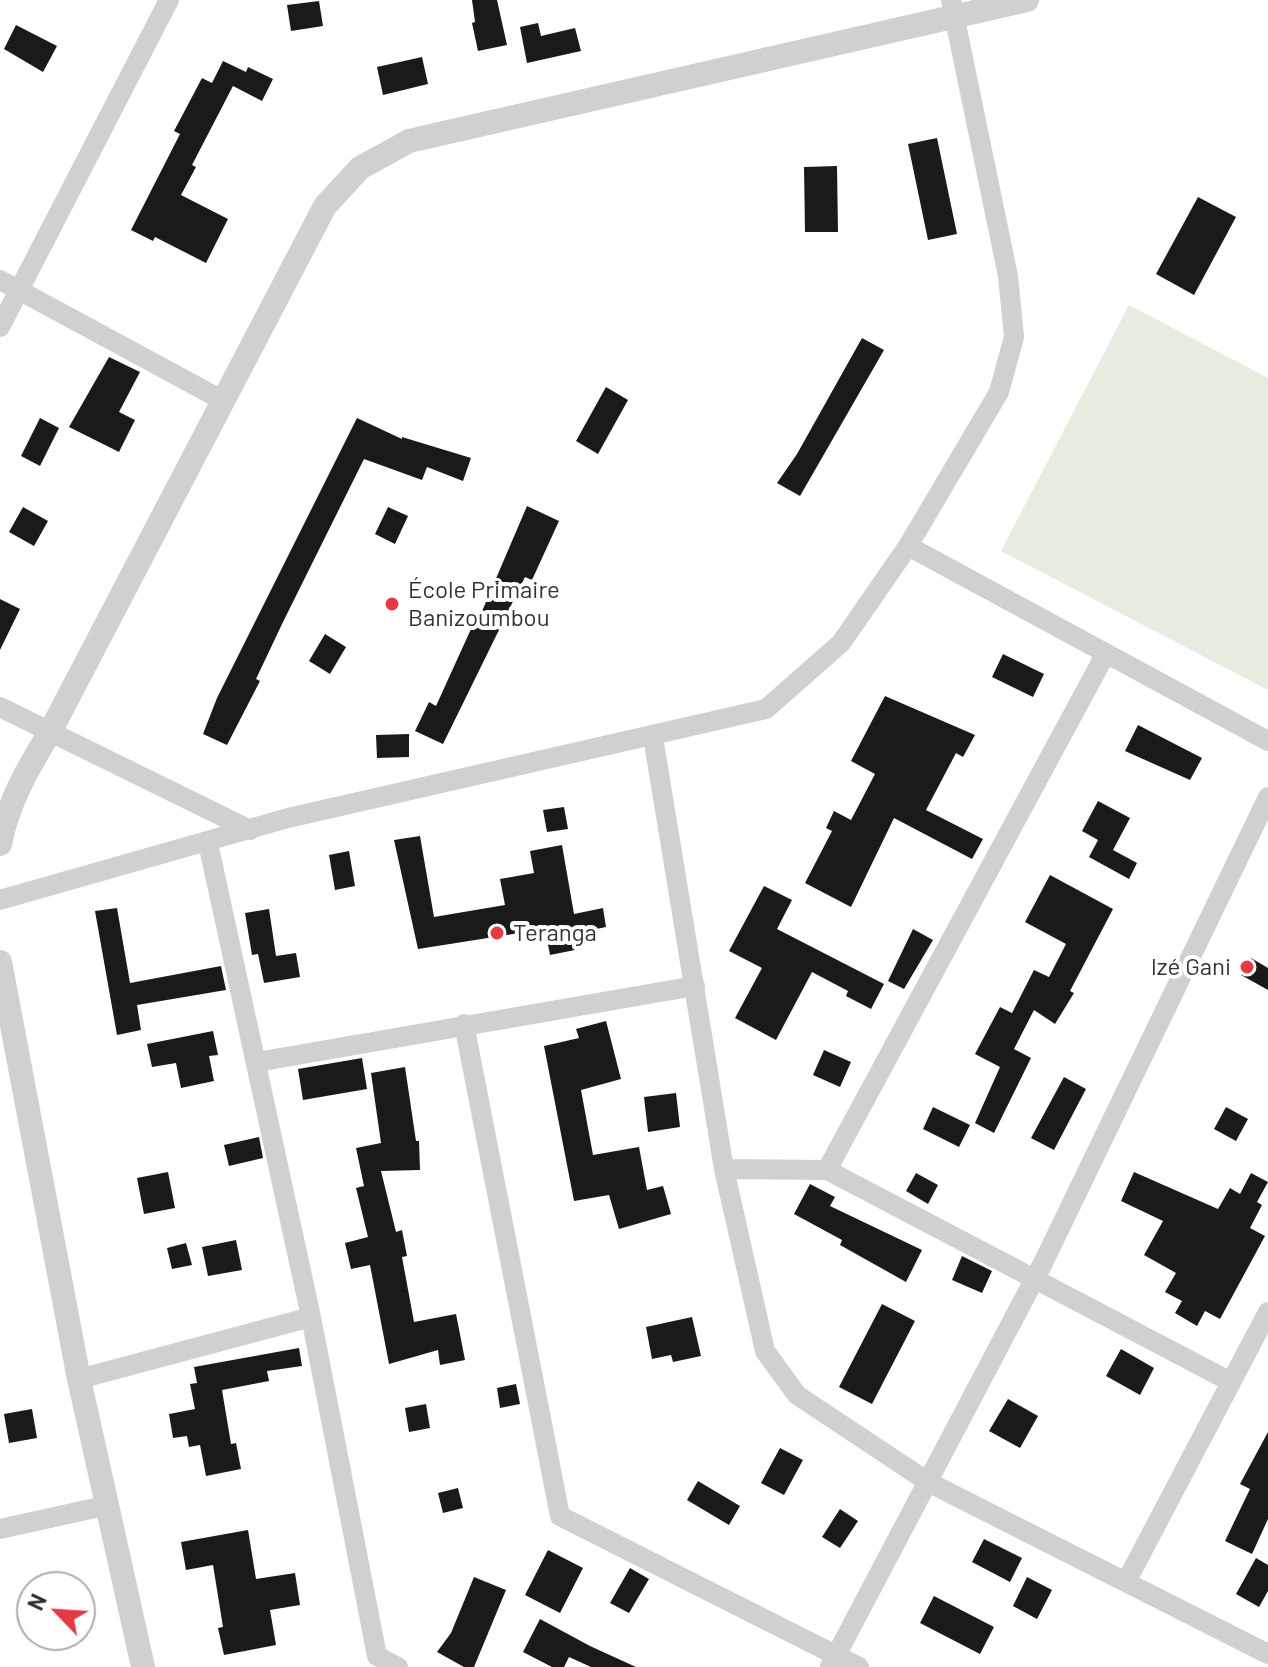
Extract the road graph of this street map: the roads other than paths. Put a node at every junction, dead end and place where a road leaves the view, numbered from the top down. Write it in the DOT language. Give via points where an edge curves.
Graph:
graph roads {
  1 [pos="169,0"];
  2 [pos="1027,0"];
  3 [pos="953,7"];
  4 [pos="0,280"];
  5 [pos="20,290"];
  6 [pos="0,327"];
  7 [pos="222,400"];
  8 [pos="908,546"];
  9 [pos="1106,653"];
  10 [pos="0,707"];
  11 [pos="50,732"];
  12 [pos="653,737"];
  13 [pos="1268,741"];
  14 [pos="1268,797"];
  15 [pos="250,830"];
  16 [pos="208,843"];
  17 [pos="0,844"];
  18 [pos="0,900"];
  19 [pos="0,962"];
  20 [pos="695,986"];
  21 [pos="464,1024"];
  22 [pos="257,1062"];
  23 [pos="724,1169"];
  24 [pos="827,1170"];
  25 [pos="1035,1279"];
  26 [pos="1268,1312"];
  27 [pos="311,1317"];
  28 [pos="79,1379"];
  29 [pos="1231,1382"];
  30 [pos="928,1482"];
  31 [pos="109,1505"];
  32 [pos="0,1529"];
  33 [pos="1126,1582"];
  34 [pos="1268,1654"];
  35 [pos="833,1661"];
  36 [pos="143,1667"];
  37 [pos="398,1667"];
  38 [pos="859,1667"];
  1 -- 5 [label="street"];
  2 -- 3 [label="street"];
  3 -- 7 [label="street" via="634,92 409,141 360,168 325,206"];
  3 -- 8 [label="street" via="1008,276 1014,337 999,392"];
  4 -- 5 [label="street"];
  5 -- 6 [label="street"];
  5 -- 7 [label="street"];
  7 -- 11 [label="street"];
  8 -- 9 [label="street"];
  8 -- 12 [label="street" via="841,643 766,709"];
  9 -- 13 [label="street"];
  9 -- 24 [label="street"];
  10 -- 11 [label="street"];
  11 -- 15 [label="street"];
  11 -- 17 [label="street" via="23,776"];
  12 -- 15 [label="street"];
  12 -- 20 [label="street"];
  14 -- 25 [label="street"];
  15 -- 16 [label="street"];
  16 -- 18 [label="street"];
  16 -- 22 [label="street"];
  19 -- 28 [label="street"];
  20 -- 21 [label="street"];
  20 -- 23 [label="street"];
  21 -- 22 [label="street"];
  21 -- 35 [label="street" via="560,1516"];
  22 -- 27 [label="street"];
  23 -- 24 [label="street"];
  23 -- 30 [label="street" via="765,1351 797,1395"];
  24 -- 25 [label="street"];
  25 -- 29 [label="street"];
  25 -- 30 [label="street"];
  26 -- 29 [label="street"];
  27 -- 28 [label="street"];
  27 -- 37 [label="street" via="377,1656"];
  28 -- 31 [label="street"];
  29 -- 33 [label="street"];
  30 -- 33 [label="street"];
  30 -- 35 [label="street"];
  31 -- 32 [label="street"];
  31 -- 36 [label="street"];
  33 -- 34 [label="street"];
  35 -- 38 [label="street"];
}
